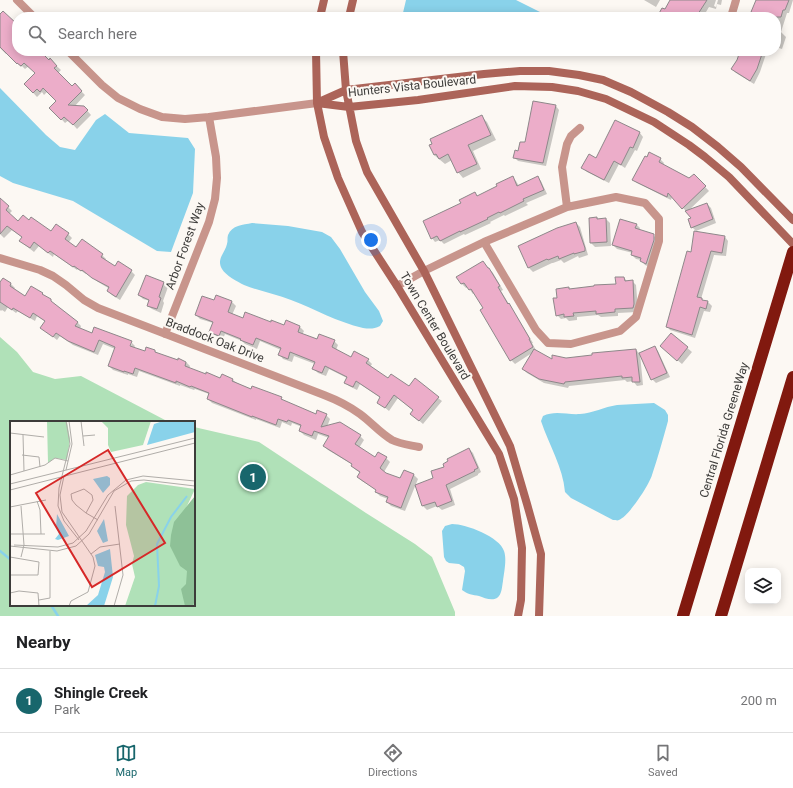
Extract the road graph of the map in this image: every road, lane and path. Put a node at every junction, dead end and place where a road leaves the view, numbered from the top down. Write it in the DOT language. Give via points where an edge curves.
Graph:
graph roads {
  1 [pos="17,0"];
  2 [pos="324,0"];
  3 [pos="353,0"];
  4 [pos="736,0"];
  5 [pos="29,12"];
  6 [pos="321,12"];
  7 [pos="350,12"];
  8 [pos="732,12"];
  9 [pos="73,56"];
  10 [pos="316,56"];
  11 [pos="343,56"];
  12 [pos="346,90"];
  13 [pos="317,103"];
  14 [pos="349,106"];
  15 [pos="209,118"];
  16 [pos="580,128"];
  17 [pos="567,207"];
  18 [pos="793,220"];
  19 [pos="484,242"];
  20 [pos="793,244"];
  21 [pos="793,252"];
  22 [pos="0,258"];
  23 [pos="424,271"];
  24 [pos="397,286"];
  25 [pos="165,334"];
  26 [pos="793,377"];
  27 [pos="419,447"];
  28 [pos="518,616"];
  29 [pos="539,616"];
  30 [pos="683,616"];
  31 [pos="721,616"];
  1 -- 5 [label="street"];
  2 -- 6 [label="street"];
  3 -- 7 [label="street"];
  4 -- 8 [label="street"];
  9 -- 15 [label="street" via="118,98 140,109 162,116 185,119"];
  10 -- 13 [label="street, Town Center Boulevard"];
  11 -- 12 [label="street, Town Center Boulevard"];
  12 -- 13 [label="street, Hunters Vista Boulevard"];
  12 -- 14 [label="street, Town Center Boulevard"];
  12 -- 18 [label="street, Hunters Vista Boulevard" via="520,71 579,74 603,80 631,92 692,127 740,167"];
  13 -- 14 [label="street, Hunters Vista Boulevard"];
  13 -- 15 [label="street"];
  13 -- 24 [label="street, Town Center Boulevard" via="324,137 338,178 362,232"];
  14 -- 20 [label="street, Hunters Vista Boulevard" via="418,100 515,86 552,87 606,99 654,122 689,144 729,177"];
  14 -- 23 [label="street, Town Center Boulevard" via="356,141 367,172"];
  15 -- 25 [label="street, Arbor Forest Way" via="216,156 215,199 209,222"];
  16 -- 17 [label="street" via="567,144 562,167"];
  17 -- 19 [label="street"];
  17 -- 19 [label="street" via="616,197 645,203 659,219 659,241 636,317 620,331 571,344 548,343 536,330"];
  19 -- 23 [label="street"];
  21 -- 30 [label="highway, Central Florida GreeneWay"];
  22 -- 25 [label="street, Braddock Oak Drive" via="40,270 53,276 98,308"];
  23 -- 24 [label="street"];
  23 -- 29 [label="street, Town Center Boulevard" via="510,446 541,554"];
  24 -- 28 [label="street, Town Center Boulevard" via="499,454 514,499 522,548 521,600"];
  25 -- 27 [label="street, Braddock Oak Drive" via="324,394 345,404 392,440"];
  26 -- 31 [label="highway"];
}
